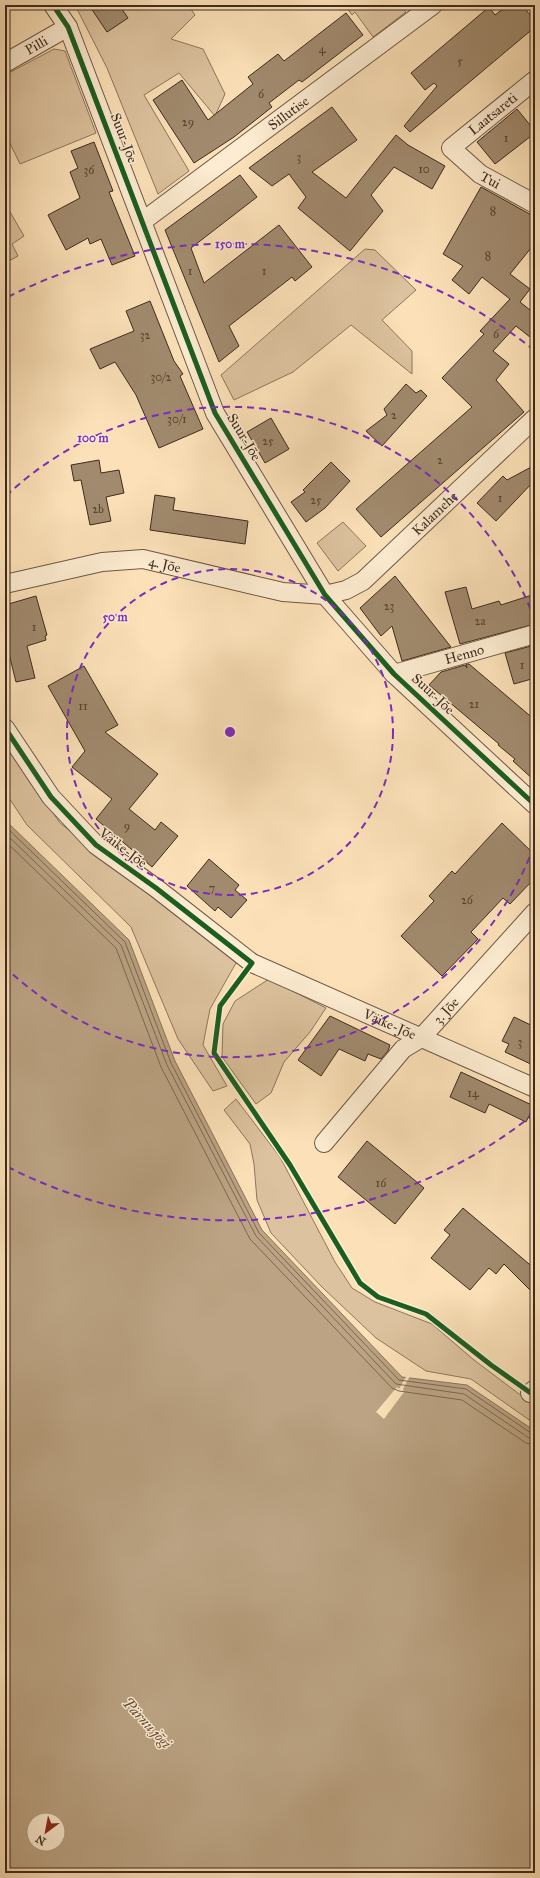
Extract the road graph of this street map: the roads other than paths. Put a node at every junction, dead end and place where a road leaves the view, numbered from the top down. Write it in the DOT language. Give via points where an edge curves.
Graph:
graph roads {
  1 [pos="52,5"];
  2 [pos="433,5"];
  3 [pos="68,27"];
  4 [pos="5,63"];
  5 [pos="535,80"];
  6 [pos="451,148"];
  7 [pos="535,204"];
  8 [pos="143,221"];
  9 [pos="535,418"];
  10 [pos="5,584"];
  11 [pos="325,595"];
  12 [pos="535,634"];
  13 [pos="394,674"];
  14 [pos="5,728"];
  15 [pos="535,806"];
  16 [pos="535,912"];
  17 [pos="421,1038"];
  18 [pos="535,1088"];
  19 [pos="324,1143"];
  1 -- 3 [label="street, Suur-Jõe"];
  2 -- 8 [label="street, Sillutise"];
  3 -- 4 [label="street, Pilli"];
  3 -- 8 [label="street, Suur-Jõe"];
  5 -- 6 [label="street, Laatsareti"];
  6 -- 7 [label="street, Tui" via="480,174"];
  8 -- 11 [label="street, Suur-Jõe" via="215,413"];
  9 -- 11 [label="street, Kalamehe" via="363,581 346,590"];
  10 -- 11 [label="street, 4. Jõe" via="102,562 143,559 283,592"];
  11 -- 13 [label="street, Suur-Jõe"];
  12 -- 13 [label="street, Henno"];
  13 -- 15 [label="street, Suur-Jõe"];
  14 -- 17 [label="street, Väike-Jõe" via="51,797 96,845 252,963"];
  16 -- 17 [label="street, 3. Jõe"];
  17 -- 18 [label="street, Väike-Jõe"];
  17 -- 19 [label="street, 3. Jõe" via="404,1049"];
}
